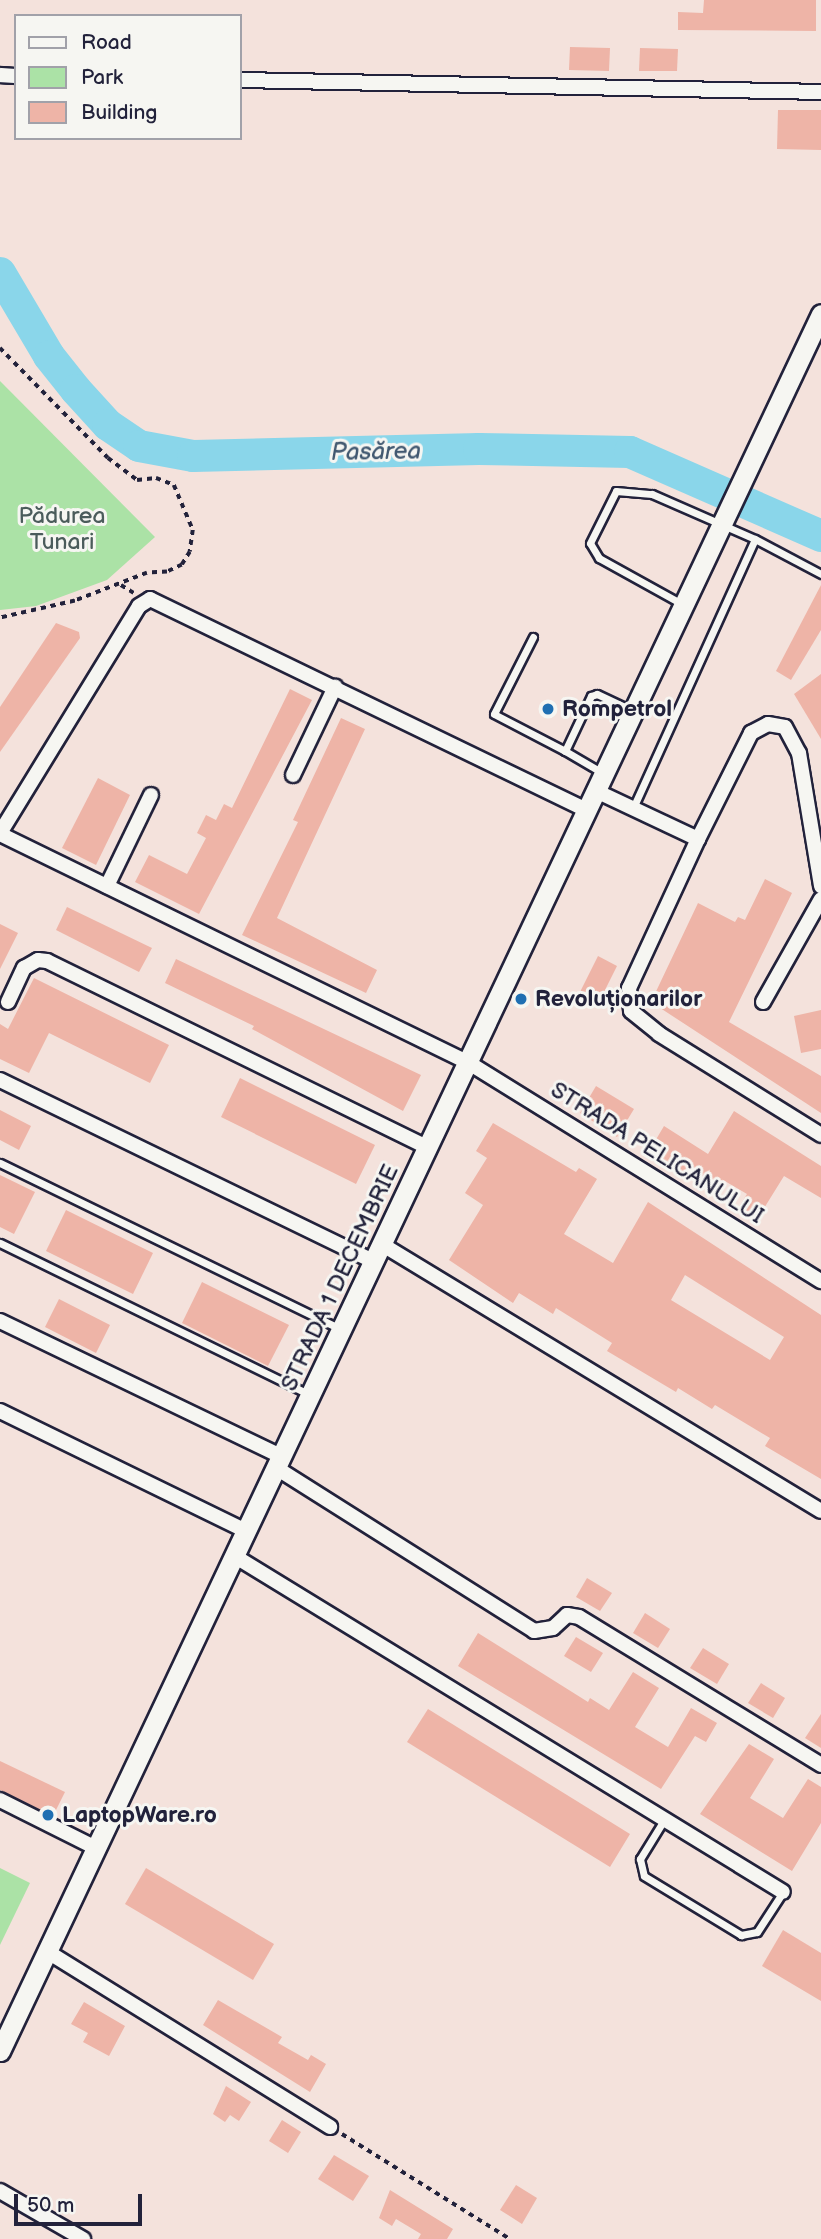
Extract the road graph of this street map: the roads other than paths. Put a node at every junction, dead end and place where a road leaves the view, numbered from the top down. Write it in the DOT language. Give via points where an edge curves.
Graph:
graph roads {
  1 [pos="242,80"];
  2 [pos="821,92"];
  3 [pos="821,314"];
  4 [pos="720,524"];
  5 [pos="755,539"];
  6 [pos="821,574"];
  7 [pos="683,604"];
  8 [pos="533,637"];
  9 [pos="335,687"];
  10 [pos="633,710"];
  11 [pos="565,751"];
  12 [pos="293,775"];
  13 [pos="600,783"];
  14 [pos="150,795"];
  15 [pos="633,808"];
  16 [pos="587,810"];
  17 [pos="0,834"];
  18 [pos="698,839"];
  19 [pos="107,886"];
  20 [pos="821,886"];
  21 [pos="821,898"];
  22 [pos="8,1002"];
  23 [pos="763,1002"];
  24 [pos="468,1063"];
  25 [pos="0,1080"];
  26 [pos="821,1135"];
  27 [pos="428,1148"];
  28 [pos="0,1163"];
  29 [pos="0,1244"];
  30 [pos="379,1253"];
  31 [pos="821,1281"];
  32 [pos="0,1321"];
  33 [pos="342,1330"];
  34 [pos="312,1396"];
  35 [pos="0,1411"];
  36 [pos="280,1463"];
  37 [pos="821,1511"];
  38 [pos="248,1532"];
  39 [pos="236,1557"];
  40 [pos="821,1765"];
  41 [pos="0,1800"];
  42 [pos="664,1820"];
  43 [pos="96,1848"];
  44 [pos="783,1892"];
  45 [pos="48,1952"];
  46 [pos="0,2051"];
  47 [pos="330,2127"];
  48 [pos="0,2192"];
  49 [pos="83,2239"];
  1 -- 2 [label="street"];
  3 -- 4 [label="main road, STRADA 1 DECEMBRIE"];
  4 -- 5 [label="lane"];
  4 -- 7 [label="main road, STRADA 1 DECEMBRIE"];
  4 -- 7 [label="lane" via="627,488 616,491 607,506 590,543 599,558"];
  5 -- 6 [label="lane"];
  5 -- 15 [label="lane"];
  7 -- 10 [label="main road, STRADA 1 DECEMBRIE"];
  8 -- 11 [label="lane" via="494,714"];
  9 -- 12 [label="street"];
  9 -- 16 [label="street"];
  9 -- 17 [label="street" via="161,602 145,601"];
  10 -- 11 [label="lane" via="597,694 591,696"];
  10 -- 13 [label="main road, STRADA 1 DECEMBRIE"];
  11 -- 13 [label="lane"];
  13 -- 15 [label="street"];
  13 -- 16 [label="main road, STRADA 1 DECEMBRIE"];
  14 -- 19 [label="street"];
  15 -- 18 [label="street"];
  16 -- 24 [label="main road, STRADA 1 DECEMBRIE"];
  17 -- 19 [label="street, STRADA PELICANULUI"];
  18 -- 20 [label="street" via="751,733 768,724 785,727 799,753"];
  18 -- 26 [label="street" via="629,988 631,1010 659,1034"];
  19 -- 24 [label="street, STRADA PELICANULUI"];
  21 -- 23 [label="street"];
  22 -- 27 [label="street" via="24,968 38,960 47,961"];
  24 -- 27 [label="main road, STRADA 1 DECEMBRIE"];
  24 -- 31 [label="street, STRADA PELICANULUI"];
  25 -- 30 [label="street"];
  27 -- 30 [label="main road, STRADA 1 DECEMBRIE"];
  28 -- 33 [label="lane"];
  29 -- 34 [label="lane"];
  30 -- 33 [label="main road, STRADA 1 DECEMBRIE"];
  30 -- 37 [label="street"];
  32 -- 36 [label="street"];
  33 -- 34 [label="main road, STRADA 1 DECEMBRIE"];
  34 -- 36 [label="main road, STRADA 1 DECEMBRIE"];
  35 -- 38 [label="street"];
  36 -- 38 [label="main road, STRADA 1 DECEMBRIE"];
  36 -- 40 [label="street" via="534,1631 553,1628 567,1615 579,1617"];
  38 -- 39 [label="main road, STRADA 1 DECEMBRIE"];
  39 -- 42 [label="street"];
  39 -- 43 [label="main road, STRADA 1 DECEMBRIE"];
  41 -- 43 [label="street"];
  42 -- 44 [label="street"];
  42 -- 44 [label="lane" via="640,1859 639,1868 655,1883 741,1935 757,1931"];
  43 -- 45 [label="main road, STRADA 1 DECEMBRIE"];
  45 -- 46 [label="main road, STRADA 1 DECEMBRIE"];
  45 -- 47 [label="street"];
  48 -- 49 [label="street"];
}
